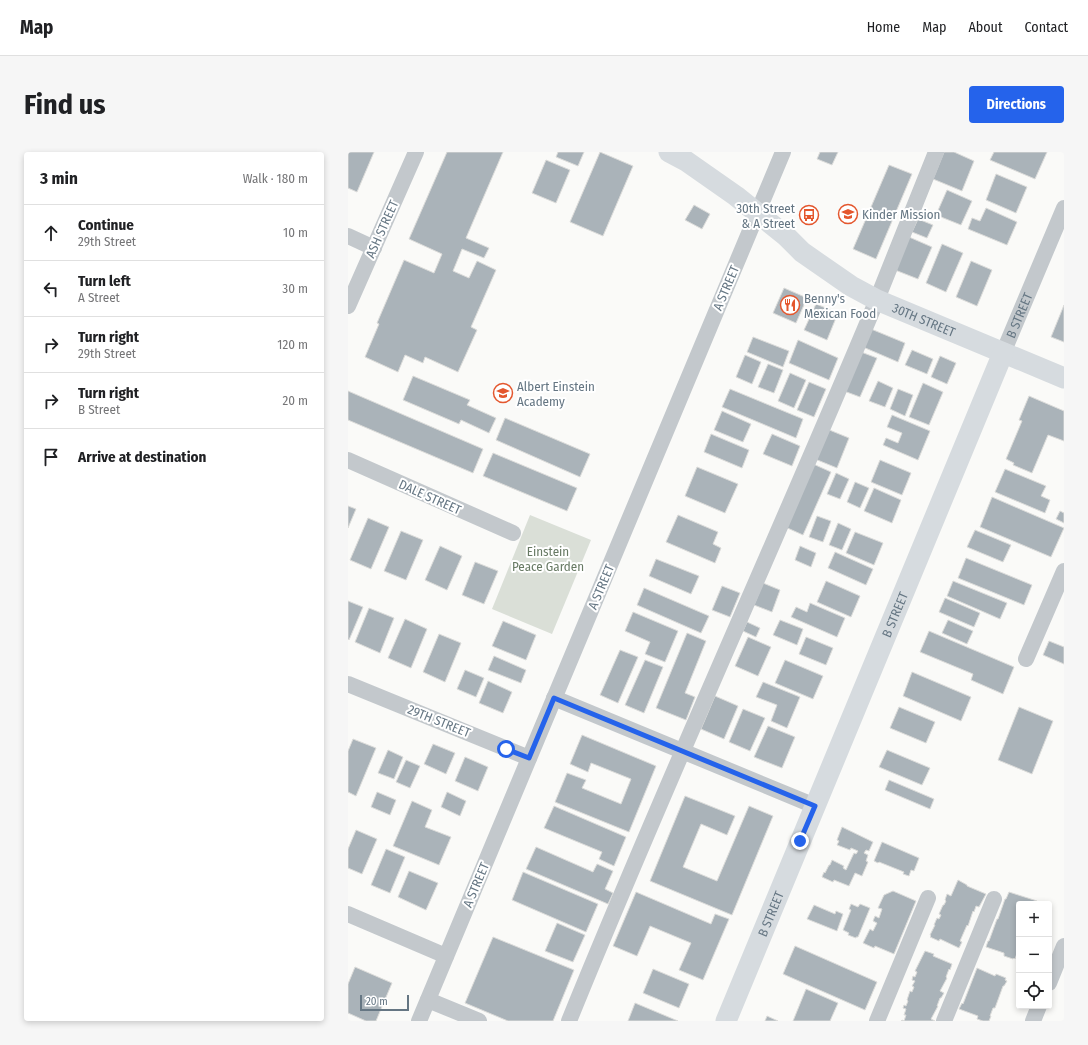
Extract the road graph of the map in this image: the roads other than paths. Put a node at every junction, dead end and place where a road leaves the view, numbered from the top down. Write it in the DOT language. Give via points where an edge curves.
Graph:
graph roads {
  1 [pos="416,152"];
  2 [pos="669,152"];
  3 [pos="783,152"];
  4 [pos="936,152"];
  5 [pos="1064,208"];
  6 [pos="758,213"];
  7 [pos="348,236"];
  8 [pos="374,248"];
  9 [pos="877,300"];
  10 [pos="348,306"];
  11 [pos="1003,353"];
  12 [pos="1064,378"];
  13 [pos="348,460"];
  14 [pos="513,534"];
  15 [pos="1064,571"];
  16 [pos="1026,659"];
  17 [pos="348,684"];
  18 [pos="554,698"];
  19 [pos="682,751"];
  20 [pos="529,758"];
  21 [pos="815,806"];
  22 [pos="928,898"];
  23 [pos="994,899"];
  24 [pos="348,914"];
  25 [pos="1064,946"];
  26 [pos="446,956"];
  27 [pos="1052,975"];
  28 [pos="428,1000"];
  29 [pos="1038,1009"];
  30 [pos="419,1021"];
  31 [pos="479,1021"];
  32 [pos="569,1021"];
  33 [pos="726,1021"];
  34 [pos="877,1021"];
  35 [pos="944,1021"];
  36 [pos="1033,1021"];
  1 -- 8 [label="street, ASH STREET"];
  2 -- 6 [label="main road, 30TH STREET" via="686,161"];
  3 -- 6 [label="street, A STREET"];
  4 -- 9 [label="street"];
  5 -- 11 [label="street, B STREET"];
  6 -- 9 [label="main road, 30TH STREET" via="802,252 851,286"];
  6 -- 18 [label="street, A STREET"];
  7 -- 8 [label="street"];
  8 -- 10 [label="street, ASH STREET"];
  9 -- 11 [label="main road, 30TH STREET"];
  9 -- 19 [label="street"];
  11 -- 12 [label="main road, 30TH STREET"];
  11 -- 21 [label="main road, B STREET"];
  13 -- 14 [label="street, DALE STREET"];
  15 -- 16 [label="street"];
  17 -- 20 [label="street, 29TH STREET"];
  18 -- 19 [label="street"];
  18 -- 20 [label="street, A STREET"];
  19 -- 21 [label="street"];
  19 -- 32 [label="street"];
  20 -- 26 [label="street, A STREET"];
  21 -- 33 [label="main road, B STREET"];
  22 -- 34 [label="street"];
  23 -- 35 [label="street"];
  24 -- 26 [label="street"];
  25 -- 27 [label="street"];
  26 -- 28 [label="street, A STREET"];
  28 -- 30 [label="street, A STREET"];
  28 -- 31 [label="street"];
  29 -- 36 [label="street"];
}
